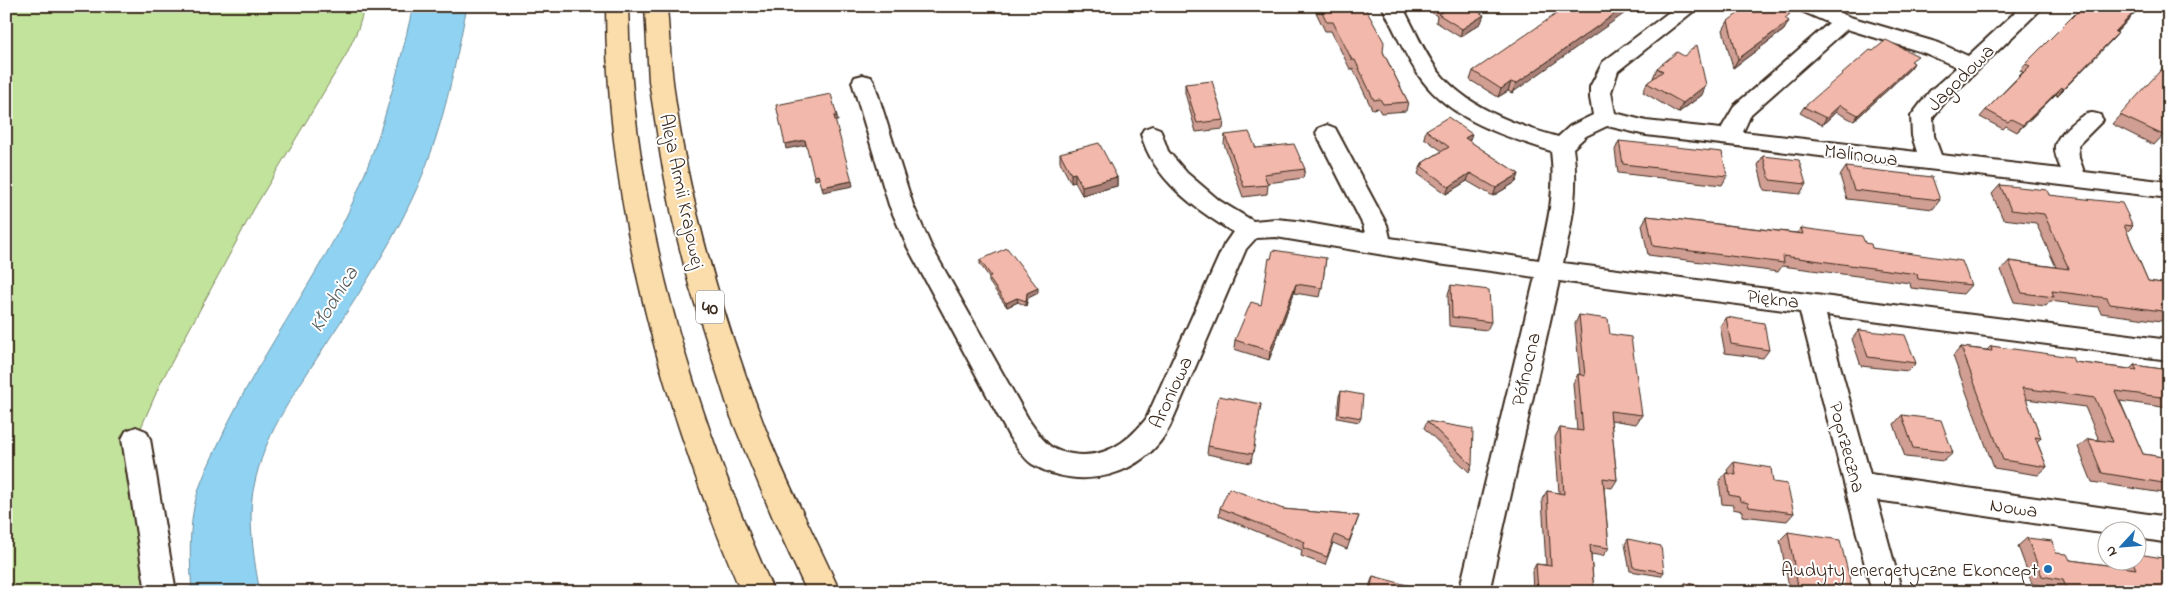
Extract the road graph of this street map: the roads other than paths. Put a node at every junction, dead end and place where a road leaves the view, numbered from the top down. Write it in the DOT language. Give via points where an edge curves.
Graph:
graph roads {
  1 [pos="617,6"];
  2 [pos="656,6"];
  3 [pos="1392,6"];
  4 [pos="1690,6"];
  5 [pos="1806,6"];
  6 [pos="2034,6"];
  7 [pos="1843,21"];
  8 [pos="1971,65"];
  9 [pos="863,82"];
  10 [pos="1606,118"];
  11 [pos="2092,120"];
  12 [pos="1327,133"];
  13 [pos="1152,134"];
  14 [pos="1734,139"];
  15 [pos="1562,146"];
  16 [pos="1932,162"];
  17 [pos="2076,179"];
  18 [pos="2169,190"];
  19 [pos="1249,230"];
  20 [pos="1378,244"];
  21 [pos="1548,270"];
  22 [pos="1810,303"];
  23 [pos="2169,350"];
  24 [pos="136,439"];
  25 [pos="1858,484"];
  26 [pos="2169,530"];
  27 [pos="161,592"];
  28 [pos="758,592"];
  29 [pos="824,592"];
  30 [pos="1474,592"];
  31 [pos="1887,592"];
  1 -- 28 [label="main road" via="629,167 654,296 698,437"];
  2 -- 29 [label="main road, Aleja Armii Krajowej / 40" via="660,81 673,158 703,284 746,417"];
  3 -- 15 [label="street" via="1431,77 1447,94 1519,134"];
  4 -- 10 [label="street" via="1610,67 1602,79 1599,96"];
  5 -- 7 [label="street"];
  6 -- 8 [label="street, Jagodowa"];
  7 -- 8 [label="street" via="1932,48"];
  7 -- 14 [label="street" via="1743,110 1732,130"];
  8 -- 16 [label="street, Jagodowa" via="1922,116 1923,136"];
  9 -- 19 [label="street, Aroniowa" via="901,205 919,246 1020,430 1040,455 1059,464 1097,467 1124,457 1143,443 1156,426 1236,245"];
  10 -- 14 [label="street, Malinowa" via="1646,128"];
  10 -- 15 [label="street" via="1578,131"];
  11 -- 17 [label="street" via="2069,137 2065,152"];
  12 -- 20 [label="street" via="1375,225"];
  13 -- 19 [label="street" via="1159,155 1182,180 1213,209"];
  14 -- 16 [label="street, Malinowa"];
  15 -- 21 [label="street, Północna" via="1565,170 1563,210"];
  16 -- 17 [label="street, Malinowa"];
  17 -- 18 [label="street, Malinowa"];
  19 -- 20 [label="street" via="1296,230"];
  20 -- 21 [label="street, Piękna"];
  21 -- 22 [label="street, Piękna"];
  21 -- 30 [label="street, Północna"];
  22 -- 23 [label="street, Piękna"];
  22 -- 25 [label="street, Poprzeczna"];
  24 -- 27 [label="street"];
  25 -- 26 [label="street, Nowa"];
  25 -- 31 [label="street, Poprzeczna"];
}
